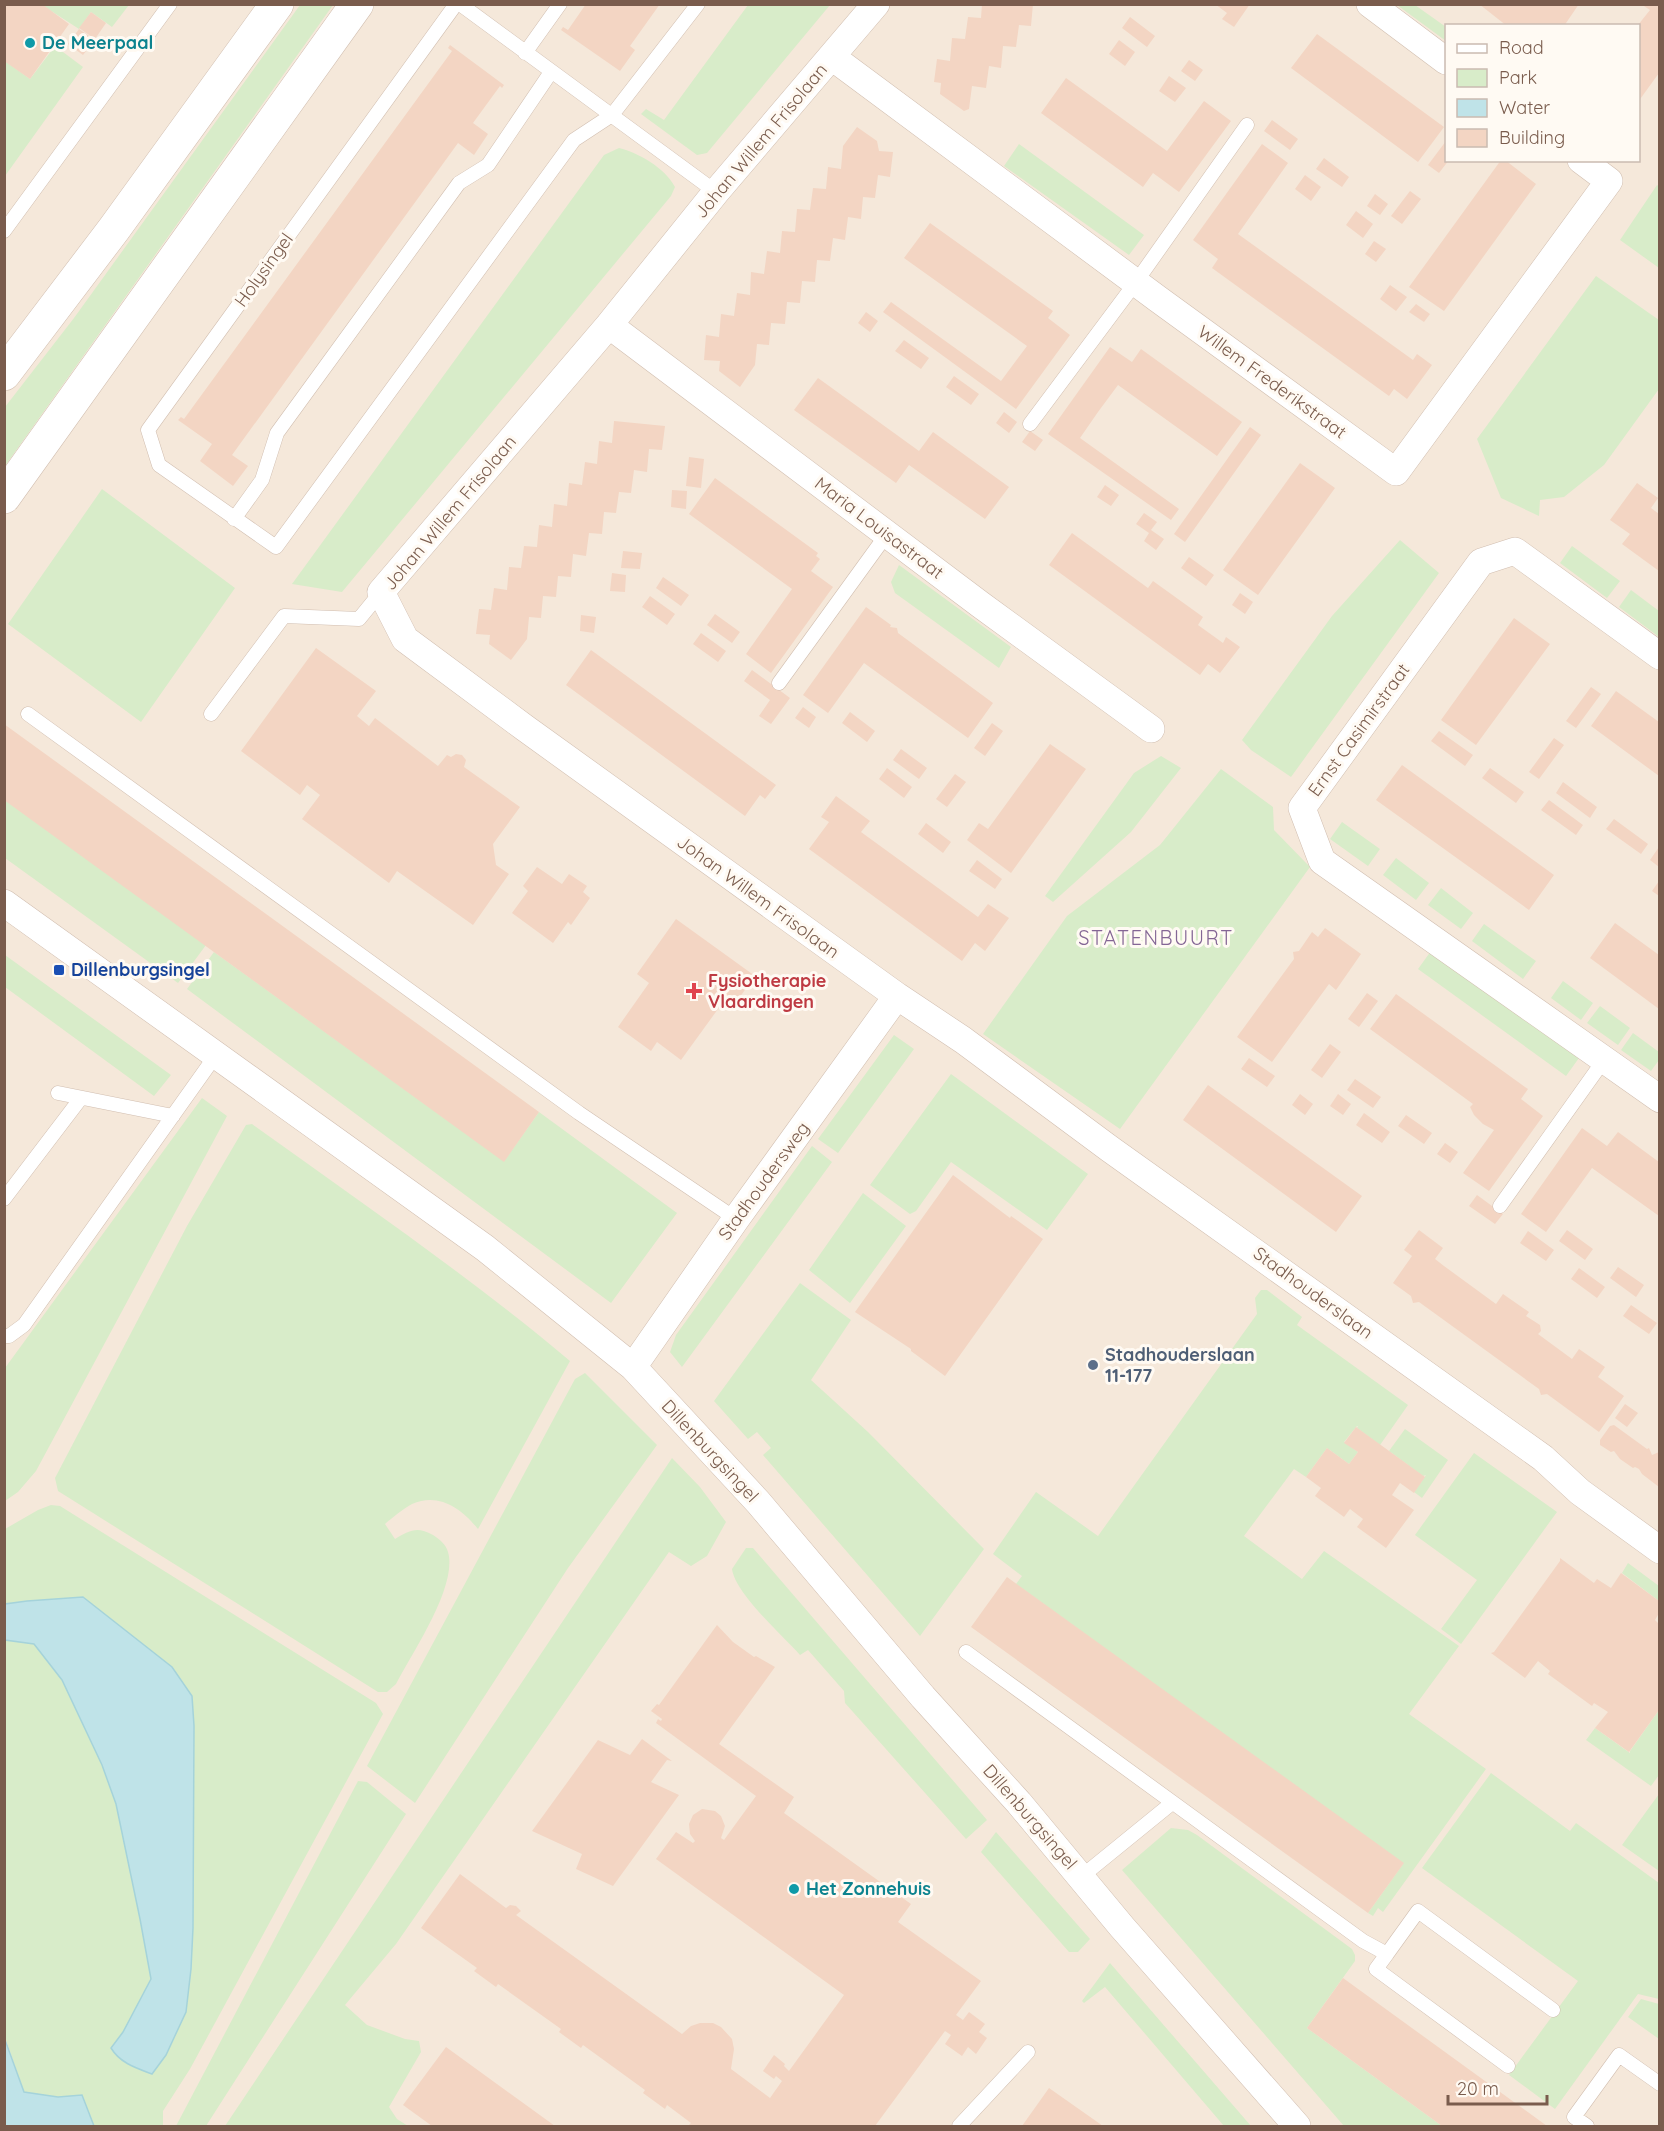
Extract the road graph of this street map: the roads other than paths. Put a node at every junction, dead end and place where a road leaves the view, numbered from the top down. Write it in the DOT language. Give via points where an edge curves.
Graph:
graph roads {
  1 [pos="170,4"];
  2 [pos="277,4"];
  3 [pos="357,4"];
  4 [pos="458,4"];
  5 [pos="560,4"];
  6 [pos="699,4"];
  7 [pos="876,4"];
  8 [pos="1370,4"];
  9 [pos="525,53"];
  10 [pos="832,57"];
  11 [pos="1445,60"];
  12 [pos="551,72"];
  13 [pos="612,115"];
  14 [pos="1247,125"];
  15 [pos="1584,162"];
  16 [pos="716,192"];
  17 [pos="4,231"];
  18 [pos="1136,282"];
  19 [pos="609,324"];
  20 [pos="4,374"];
  21 [pos="1030,424"];
  22 [pos="4,497"];
  23 [pos="234,519"];
  24 [pos="887,534"];
  25 [pos="381,592"];
  26 [pos="1659,656"];
  27 [pos="779,683"];
  28 [pos="28,714"];
  29 [pos="211,714"];
  30 [pos="1151,729"];
  31 [pos="4,903"];
  32 [pos="897,996"];
  33 [pos="963,1040"];
  34 [pos="216,1055"];
  35 [pos="1604,1060"];
  36 [pos="58,1093"];
  37 [pos="81,1098"];
  38 [pos="1659,1099"];
  39 [pos="173,1116"];
  40 [pos="5,1197"];
  41 [pos="1500,1206"];
  42 [pos="736,1219"];
  43 [pos="4,1336"];
  44 [pos="633,1367"];
  45 [pos="1659,1550"];
  46 [pos="966,1652"];
  47 [pos="1172,1803"];
  48 [pos="1081,1877"];
  49 [pos="1387,1954"];
  50 [pos="1553,2010"];
  51 [pos="1028,2052"];
  52 [pos="1508,2066"];
  53 [pos="1659,2084"];
  54 [pos="959,2127"];
  55 [pos="1297,2127"];
  56 [pos="1587,2127"];
  1 -- 17 [label="lane"];
  2 -- 20 [label="street"];
  3 -- 22 [label="street"];
  4 -- 9 [label="lane, Holysingel"];
  4 -- 23 [label="lane, Holysingel" via="148,430 159,465"];
  5 -- 9 [label="lane"];
  6 -- 13 [label="lane, Holysingel"];
  7 -- 10 [label="street, Johan Willem Frisolaan"];
  8 -- 11 [label="street"];
  9 -- 12 [label="lane, Holysingel"];
  10 -- 16 [label="street, Johan Willem Frisolaan"];
  10 -- 18 [label="street, Willem Frederikstraat"];
  12 -- 13 [label="lane, Holysingel"];
  12 -- 23 [label="lane" via="488,165 459,183 277,432 262,480"];
  13 -- 16 [label="lane, Holysingel"];
  13 -- 23 [label="lane, Holysingel" via="574,140 276,547"];
  14 -- 18 [label="lane"];
  15 -- 18 [label="street, Willem Frederikstraat" via="1609,181 1396,472"];
  16 -- 19 [label="street, Johan Willem Frisolaan"];
  18 -- 21 [label="lane"];
  19 -- 24 [label="street, Maria Louisastraat"];
  19 -- 25 [label="street, Johan Willem Frisolaan"];
  24 -- 27 [label="lane"];
  24 -- 30 [label="street, Maria Louisastraat"];
  25 -- 29 [label="lane" via="359,619 284,616"];
  25 -- 32 [label="street, Johan Willem Frisolaan" via="405,639"];
  26 -- 35 [label="street, Ernst Casimirstraat" via="1515,551 1481,562 1302,808 1323,861"];
  28 -- 42 [label="lane" via="579,1113"];
  31 -- 34 [label="street, Dillenburgsingel"];
  32 -- 33 [label="street, Johan Willem Frisolaan"];
  32 -- 42 [label="street, Stadhoudersweg"];
  33 -- 45 [label="street, Stadhouderslaan" via="1543,1458 1580,1492"];
  34 -- 39 [label="lane"];
  34 -- 44 [label="street, Dillenburgsingel" via="485,1248"];
  35 -- 38 [label="street, Ernst Casimirstraat"];
  35 -- 41 [label="lane"];
  36 -- 37 [label="lane"];
  37 -- 39 [label="lane"];
  37 -- 40 [label="lane"];
  39 -- 43 [label="lane" via="24,1325"];
  42 -- 44 [label="street, Stadhoudersweg"];
  44 -- 48 [label="street, Dillenburgsingel" via="758,1502"];
  46 -- 47 [label="lane"];
  47 -- 48 [label="lane"];
  47 -- 49 [label="lane" via="1363,1941"];
  48 -- 55 [label="street, Dillenburgsingel"];
  49 -- 50 [label="lane" via="1418,1911"];
  49 -- 52 [label="lane" via="1376,1970"];
  51 -- 54 [label="lane"];
  53 -- 56 [label="lane" via="1619,2055 1574,2117"];
}
